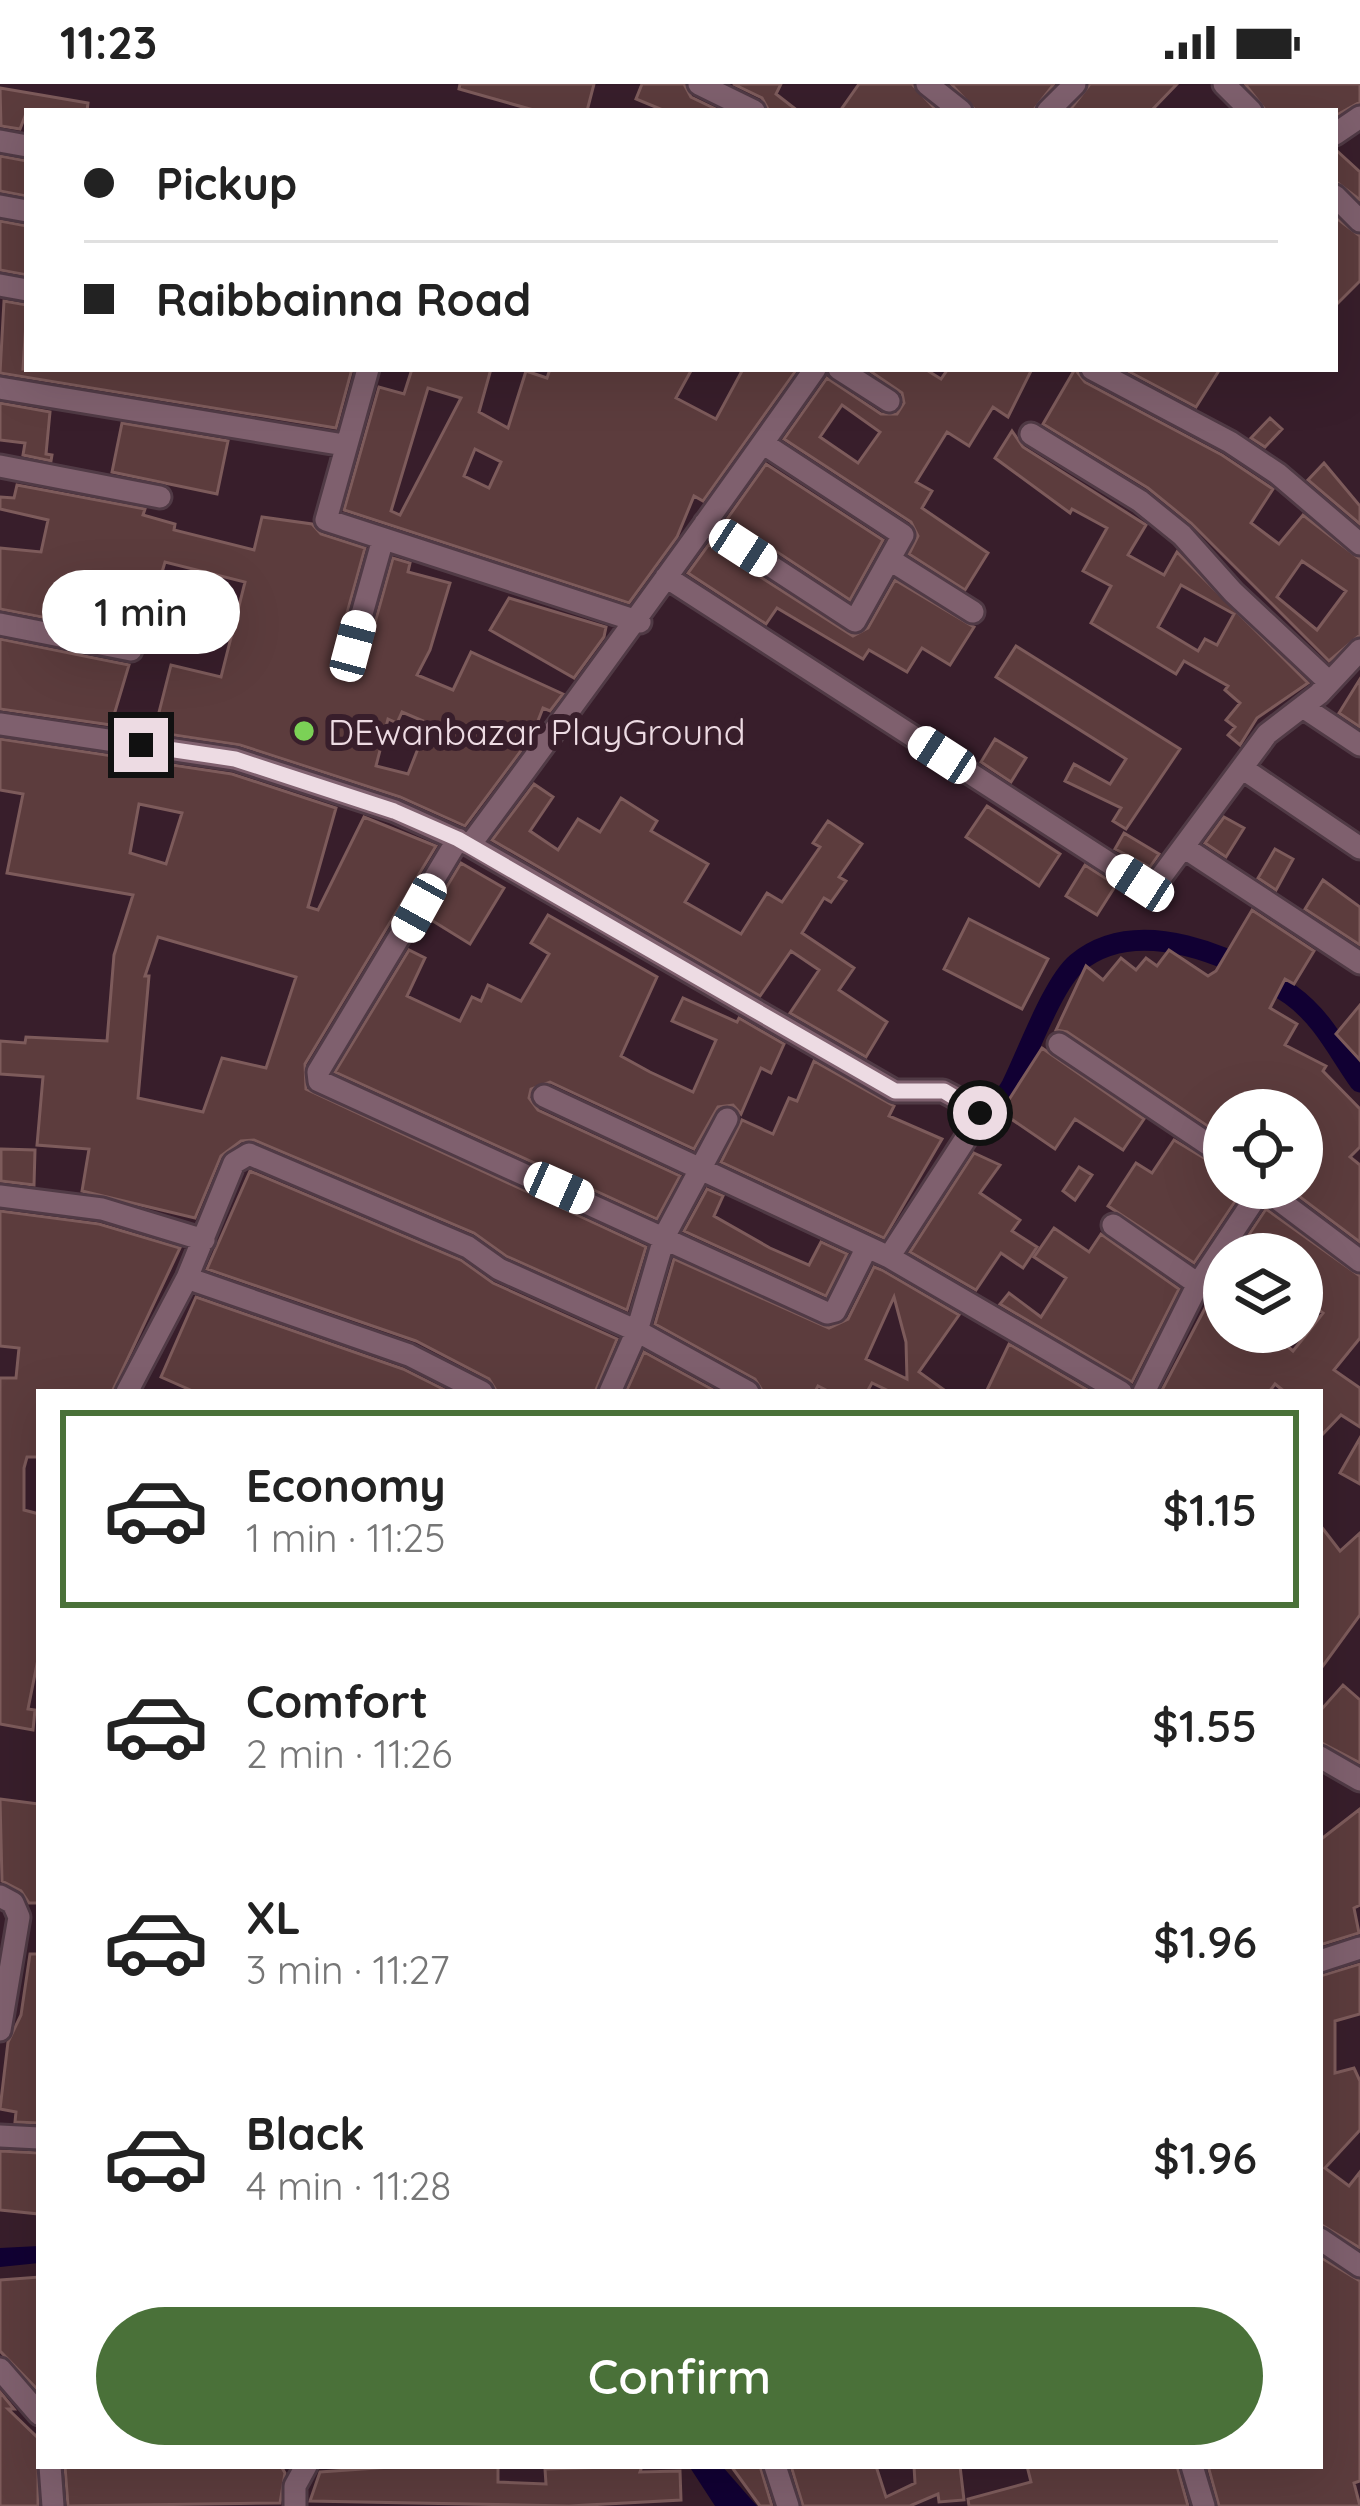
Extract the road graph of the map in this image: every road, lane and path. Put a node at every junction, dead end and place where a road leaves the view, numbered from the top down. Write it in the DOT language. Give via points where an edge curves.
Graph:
graph roads {
  1 [pos="699,84"];
  2 [pos="927,84"];
  3 [pos="1075,84"];
  4 [pos="1224,84"];
  5 [pos="748,108"];
  6 [pos="957,108"];
  7 [pos="1051,108"];
  8 [pos="1248,108"];
  9 [pos="1338,199"];
  10 [pos="1360,221"];
  11 [pos="367,372"];
  12 [pos="813,372"];
  13 [pos="844,372"];
  14 [pos="1098,372"];
  15 [pos="0,388"];
  16 [pos="889,401"];
  17 [pos="1031,434"];
  18 [pos="764,444"];
  19 [pos="344,445"];
  20 [pos="0,466"];
  21 [pos="160,497"];
  22 [pos="706,524"];
  23 [pos="383,539"];
  24 [pos="1360,544"];
  25 [pos="892,561"];
  26 [pos="666,577"];
  27 [pos="973,612"];
  28 [pos="640,622"];
  29 [pos="0,624"];
  30 [pos="353,646"];
  31 [pos="130,650"];
  32 [pos="1348,669"];
  33 [pos="1303,706"];
  34 [pos="0,724"];
  35 [pos="1360,745"];
  36 [pos="1242,767"];
  37 [pos="464,842"];
  38 [pos="1185,848"];
  39 [pos="1360,848"];
  40 [pos="1360,963"];
  41 [pos="1059,1044"];
  42 [pos="544,1096"];
  43 [pos="727,1119"];
  44 [pos="1203,1141"];
  45 [pos="702,1166"];
  46 [pos="0,1196"];
  47 [pos="1249,1209"];
  48 [pos="1291,1209"];
  49 [pos="1113,1226"];
  50 [pos="665,1235"];
  51 [pos="204,1240"];
  52 [pos="867,1246"];
  53 [pos="889,1258"];
  54 [pos="1360,1261"];
  55 [pos="187,1278"];
  56 [pos="1198,1284"];
  57 [pos="637,1331"];
  58 [pos="129,1389"];
  59 [pos="476,1389"];
  60 [pos="611,1389"];
  61 [pos="743,1389"];
  62 [pos="1116,1389"];
  63 [pos="1146,1389"];
  64 [pos="1323,1759"];
  65 [pos="1360,1780"];
  66 [pos="0,1897"];
  67 [pos="1360,1948"];
  68 [pos="1323,1960"];
  69 [pos="0,2030"];
  70 [pos="0,2136"];
  71 [pos="36,2138"];
  72 [pos="1323,2241"];
  73 [pos="1360,2266"];
  74 [pos="0,2369"];
  75 [pos="36,2411"];
  76 [pos="50,2469"];
  77 [pos="304,2469"];
  78 [pos="776,2469"];
  79 [pos="1193,2469"];
  80 [pos="52,2506"];
  81 [pos="295,2506"];
  82 [pos="788,2506"];
  83 [pos="1204,2506"];
  1 -- 5 [label="street"];
  2 -- 6 [label="street"];
  3 -- 7 [label="street"];
  4 -- 8 [label="street"];
  9 -- 10 [label="street"];
  11 -- 19 [label="street"];
  12 -- 18 [label="street"];
  13 -- 16 [label="street"];
  14 -- 24 [label="street" via="1246,453"];
  15 -- 19 [label="street"];
  17 -- 32 [label="street" via="1140,501 1233,592"];
  18 -- 22 [label="street"];
  18 -- 25 [label="street" via="899,531 904,542"];
  19 -- 23 [label="street" via="326,520"];
  20 -- 21 [label="street"];
  22 -- 25 [label="street" via="855,621"];
  22 -- 26 [label="street"];
  23 -- 28 [label="street"];
  23 -- 30 [label="street"];
  25 -- 27 [label="street"];
  26 -- 28 [label="street"];
  26 -- 38 [label="street" via="1140,883 1158,880"];
  28 -- 37 [label="street"];
  29 -- 31 [label="street"];
  32 -- 33 [label="street"];
  33 -- 35 [label="street"];
  33 -- 36 [label="street"];
  34 -- 37 [label="street" via="235,759"];
  36 -- 38 [label="street"];
  36 -- 39 [label="street"];
  37 -- 50 [label="street" via="319,1081"];
  37 -- 53 [label="street" via="895,1091 944,1091 977,1109 979,1118"];
  38 -- 40 [label="street"];
  41 -- 44 [label="street"];
  42 -- 45 [label="street"];
  43 -- 45 [label="street"];
  45 -- 50 [label="street"];
  45 -- 52 [label="street"];
  46 -- 51 [label="street" via="102,1210"];
  47 -- 56 [label="street"];
  48 -- 54 [label="street"];
  49 -- 56 [label="street"];
  50 -- 52 [label="street" via="832,1313"];
  50 -- 57 [label="street"];
  51 -- 55 [label="street"];
  51 -- 57 [label="street" via="234,1163 249,1154 373,1203"];
  52 -- 53 [label="street"];
  53 -- 62 [label="street"];
  55 -- 58 [label="street"];
  55 -- 59 [label="street" via="409,1355"];
  56 -- 63 [label="street"];
  57 -- 60 [label="street"];
  57 -- 61 [label="street"];
  64 -- 65 [label="street"];
  66 -- 69 [label="street" via="19,1917"];
  67 -- 68 [label="street"];
  70 -- 71 [label="street"];
  72 -- 73 [label="street"];
  74 -- 75 [label="street"];
  76 -- 80 [label="street"];
  77 -- 81 [label="street"];
  78 -- 82 [label="street"];
  79 -- 83 [label="street"];
}
